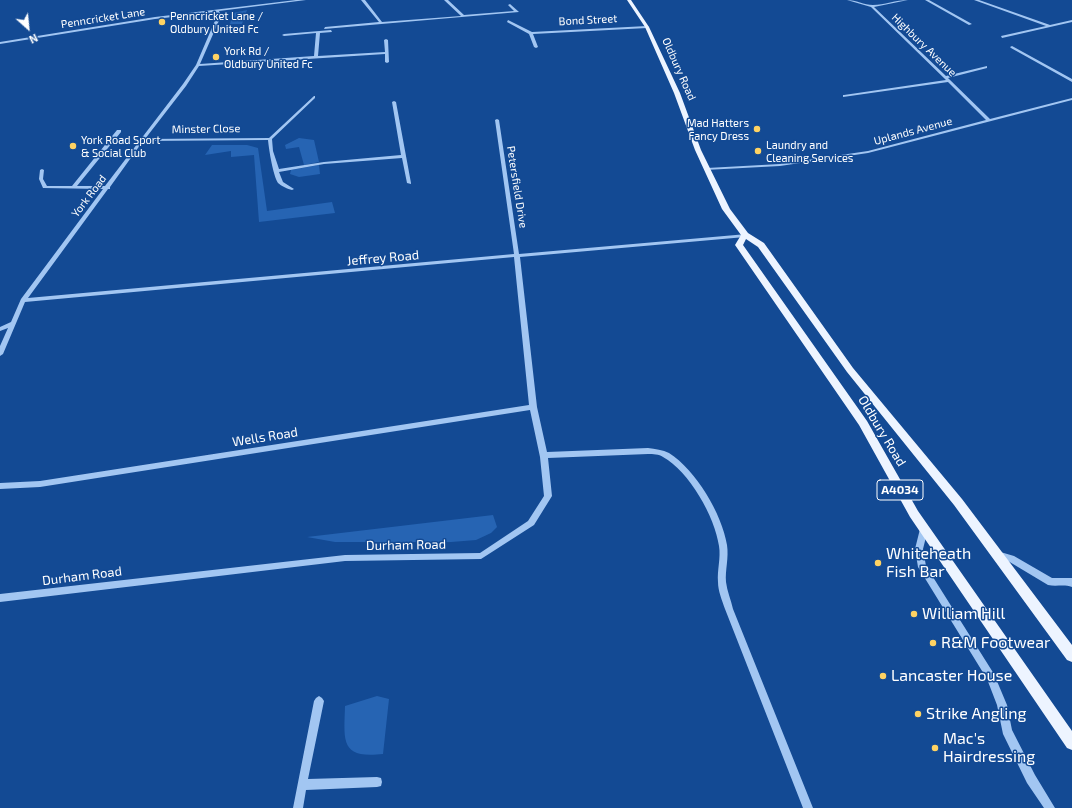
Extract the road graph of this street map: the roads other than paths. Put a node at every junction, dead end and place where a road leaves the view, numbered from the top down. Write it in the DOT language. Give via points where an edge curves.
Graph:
graph roads {
  1 [pos="304,0"];
  2 [pos="363,0"];
  3 [pos="446,0"];
  4 [pos="629,0"];
  5 [pos="849,0"];
  6 [pos="906,0"];
  7 [pos="927,0"];
  8 [pos="976,0"];
  9 [pos="510,6"];
  10 [pos="872,6"];
  11 [pos="217,11"];
  12 [pos="463,16"];
  13 [pos="508,21"];
  14 [pos="1072,21"];
  15 [pos="381,23"];
  16 [pos="970,24"];
  17 [pos="1050,26"];
  18 [pos="647,27"];
  19 [pos="325,28"];
  20 [pos="343,30"];
  21 [pos="318,32"];
  22 [pos="531,33"];
  23 [pos="284,35"];
  24 [pos="1002,37"];
  25 [pos="386,40"];
  26 [pos="0,43"];
  27 [pos="536,47"];
  28 [pos="1012,47"];
  29 [pos="386,53"];
  30 [pos="316,58"];
  31 [pos="387,62"];
  32 [pos="198,65"];
  33 [pos="986,67"];
  34 [pos="944,77"];
  35 [pos="949,81"];
  36 [pos="1072,81"];
  37 [pos="844,96"];
  38 [pos="314,97"];
  39 [pos="1072,98"];
  40 [pos="394,102"];
  41 [pos="497,120"];
  42 [pos="989,120"];
  43 [pos="119,131"];
  44 [pos="270,139"];
  45 [pos="142,140"];
  46 [pos="404,156"];
  47 [pos="42,170"];
  48 [pos="707,170"];
  49 [pos="276,171"];
  50 [pos="409,183"];
  51 [pos="73,188"];
  52 [pos="108,188"];
  53 [pos="292,189"];
  54 [pos="745,235"];
  55 [pos="517,257"];
  56 [pos="23,300"];
  57 [pos="13,323"];
  58 [pos="0,329"];
  59 [pos="0,354"];
  60 [pos="533,407"];
  61 [pos="544,455"];
  62 [pos="0,486"];
  63 [pos="924,529"];
  64 [pos="997,554"];
  65 [pos="1072,584"];
  66 [pos="0,598"];
  67 [pos="1072,656"];
  68 [pos="319,701"];
  69 [pos="1072,743"];
  70 [pos="378,782"];
  71 [pos="302,785"];
  72 [pos="298,808"];
  73 [pos="808,808"];
  74 [pos="1050,808"];
  1 -- 11 [label="street, Penncricket Lane" via="247,4"];
  2 -- 15 [label="street"];
  3 -- 12 [label="street"];
  4 -- 18 [label="main road, Oldbury Road / A4034"];
  5 -- 10 [label="street"];
  6 -- 10 [label="street, Highbury Avenue"];
  7 -- 16 [label="street"];
  8 -- 17 [label="street"];
  9 -- 12 [label="street" via="517,12"];
  10 -- 34 [label="street, Highbury Avenue"];
  11 -- 26 [label="street, Penncricket Lane" via="155,18"];
  11 -- 32 [label="street, York Road" via="219,16"];
  12 -- 15 [label="street"];
  13 -- 22 [label="street"];
  14 -- 17 [label="street"];
  15 -- 19 [label="street"];
  17 -- 24 [label="street"];
  18 -- 22 [label="street, Bond Street"];
  18 -- 48 [label="main road, Oldbury Road / A4034"];
  20 -- 21 [label="street"];
  21 -- 23 [label="street"];
  21 -- 30 [label="street"];
  22 -- 27 [label="street"];
  25 -- 29 [label="street"];
  28 -- 36 [label="street"];
  29 -- 30 [label="street"];
  29 -- 31 [label="street"];
  30 -- 32 [label="street"];
  32 -- 45 [label="street, York Road"];
  33 -- 34 [label="street"];
  34 -- 35 [label="street, Highbury Avenue"];
  35 -- 37 [label="street"];
  35 -- 42 [label="street, Highbury Avenue"];
  38 -- 44 [label="street"];
  39 -- 42 [label="street, Uplands Avenue"];
  40 -- 46 [label="street"];
  41 -- 55 [label="street, Petersfield Drive"];
  42 -- 48 [label="street, Uplands Avenue" via="855,154 780,165"];
  43 -- 51 [label="street"];
  44 -- 45 [label="street, Minster Close"];
  44 -- 49 [label="street"];
  45 -- 52 [label="street, York Road"];
  46 -- 49 [label="street" via="324,163"];
  46 -- 50 [label="street"];
  47 -- 51 [label="street" via="41,180 45,187"];
  48 -- 54 [label="main road, Oldbury Road / A4034" via="726,209"];
  49 -- 53 [label="street" via="281,183"];
  51 -- 52 [label="street"];
  52 -- 56 [label="street, York Road"];
  54 -- 55 [label="street, Jeffrey Road"];
  54 -- 63 [label="main road, Oldbury Road / A4034" via="739,245 863,423"];
  54 -- 64 [label="main road, Oldbury Road / A4034" via="761,245 850,370"];
  55 -- 56 [label="street, Jeffrey Road"];
  55 -- 60 [label="street, Durham Road"];
  56 -- 57 [label="street, York Road"];
  57 -- 58 [label="street"];
  57 -- 59 [label="street, York Road"];
  60 -- 61 [label="street, Durham Road"];
  60 -- 62 [label="street, Wells Road" via="40,484"];
  61 -- 66 [label="street, Durham Road" via="548,496 531,523 480,556 345,558"];
  61 -- 73 [label="street" via="648,451 664,454 682,468 695,484 710,507 722,539 725,560 722,583 729,609"];
  63 -- 69 [label="main road, Oldbury Road / A4034"];
  63 -- 74 [label="street" via="919,549 922,567 990,677 1002,705 1007,731"];
  64 -- 65 [label="street" via="1011,558 1051,582"];
  64 -- 67 [label="main road, Oldbury Road / A4034"];
  68 -- 71 [label="street"];
  70 -- 71 [label="street"];
  71 -- 72 [label="street"];
}
